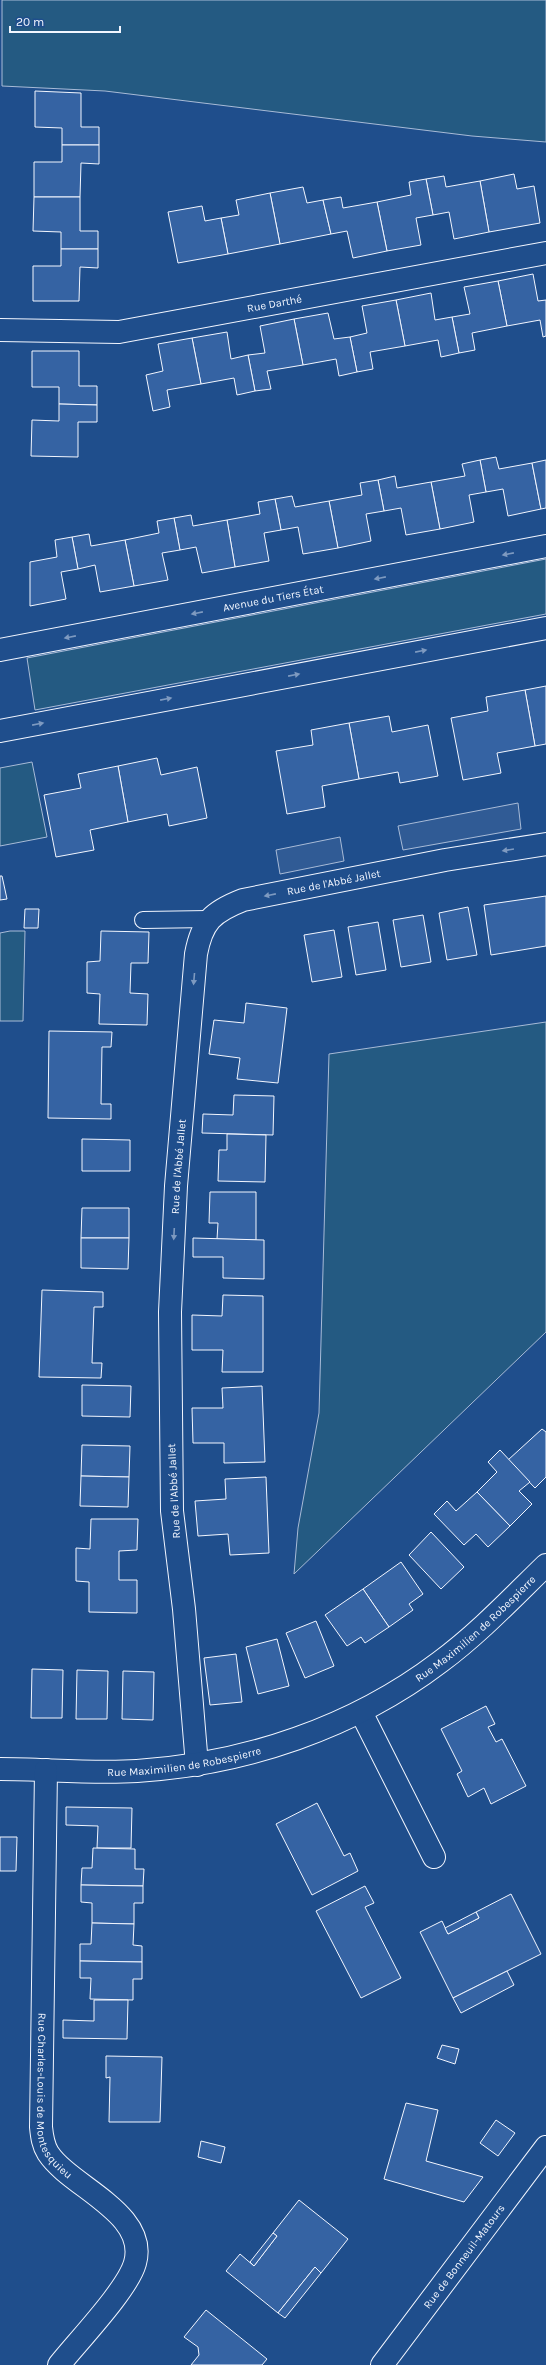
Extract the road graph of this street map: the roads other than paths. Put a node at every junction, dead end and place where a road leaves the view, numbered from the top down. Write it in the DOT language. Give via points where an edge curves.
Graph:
graph roads {
  1 [pos="546,253"];
  2 [pos="0,330"];
  3 [pos="546,546"];
  4 [pos="546,628"];
  5 [pos="0,650"];
  6 [pos="0,731"];
  7 [pos="546,844"];
  8 [pos="208,919"];
  9 [pos="143,920"];
  10 [pos="546,1565"];
  11 [pos="361,1712"];
  12 [pos="197,1765"];
  13 [pos="0,1770"];
  14 [pos="46,1770"];
  15 [pos="434,1857"];
  16 [pos="546,2147"];
  17 [pos="59,2365"];
  18 [pos="382,2365"];
  1 -- 2 [label="street, Rue Darthé" via="119,332"];
  3 -- 5 [label="street, Avenue du Tiers État, one-way"];
  6 -- 4 [label="street, one-way"];
  7 -- 8 [label="street, Rue de l'Abbé Jallet, one-way" via="445,860 243,900 225,906"];
  8 -- 9 [label="lane"];
  8 -- 12 [label="street, Rue de l'Abbé Jallet, one-way" via="200,936 196,954 176,1186 170,1312 172,1511 184,1609"];
  10 -- 11 [label="street, Rue Maximilien de Robespierre" via="441,1662"];
  11 -- 12 [label="street, Rue Maximilien de Robespierre" via="277,1745 236,1758"];
  11 -- 15 [label="street"];
  12 -- 14 [label="street, Rue Maximilien de Robespierre" via="136,1771"];
  13 -- 14 [label="street, Rue Maximilien de Robespierre"];
  14 -- 17 [label="street, Rue Charles-Louis de Montesquieu" via="41,2127 43,2143 54,2160 114,2210 127,2225 135,2242 135,2262 126,2283"];
  16 -- 18 [label="street, Rue de Bonneuil-Matours"];
}
